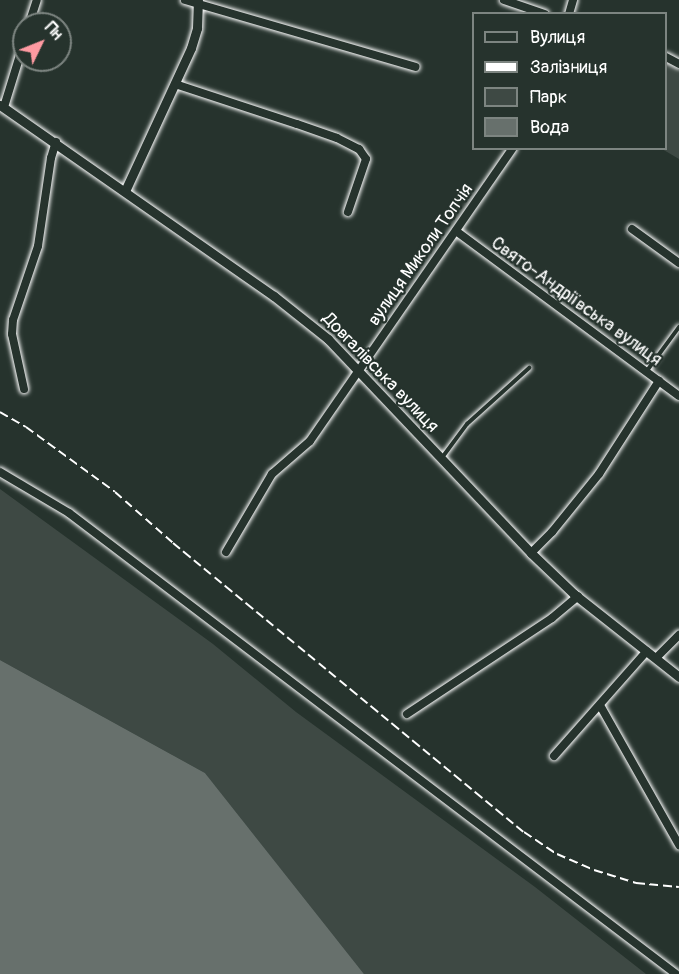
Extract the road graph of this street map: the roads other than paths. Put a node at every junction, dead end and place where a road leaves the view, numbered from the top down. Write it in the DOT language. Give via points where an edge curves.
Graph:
graph roads {
  1 [pos="185,0"];
  2 [pos="504,0"];
  3 [pos="198,2"];
  4 [pos="539,12"];
  5 [pos="415,67"];
  6 [pos="14,72"];
  7 [pos="175,84"];
  8 [pos="2,106"];
  9 [pos="56,142"];
  10 [pos="512,150"];
  11 [pos="125,191"];
  12 [pos="348,212"];
  13 [pos="632,230"];
  14 [pos="456,231"];
  15 [pos="679,263"];
  16 [pos="679,327"];
  17 [pos="529,368"];
  18 [pos="358,372"];
  19 [pos="646,372"];
  20 [pos="659,381"];
  21 [pos="24,389"];
  22 [pos="679,396"];
  23 [pos="441,459"];
  24 [pos="0,472"];
  25 [pos="226,552"];
  26 [pos="531,553"];
  27 [pos="578,596"];
  28 [pos="679,635"];
  29 [pos="647,651"];
  30 [pos="656,658"];
  31 [pos="679,677"];
  32 [pos="601,707"];
  33 [pos="407,714"];
  34 [pos="554,756"];
  35 [pos="679,845"];
  36 [pos="676,974"];
  1 -- 3 [label="street"];
  2 -- 4 [label="street"];
  3 -- 5 [label="street"];
  3 -- 7 [label="street" via="191,48"];
  6 -- 8 [label="street"];
  7 -- 11 [label="street"];
  7 -- 12 [label="street" via="359,149 366,159"];
  8 -- 9 [label="street, Довгалівська вулиця"];
  9 -- 11 [label="street, Довгалівська вулиця"];
  9 -- 21 [label="street" via="38,246 13,320 12,334"];
  10 -- 14 [label="street, вулиця Миколи Топчія"];
  11 -- 18 [label="street, Довгалівська вулиця" via="274,296 328,339"];
  13 -- 15 [label="street"];
  14 -- 18 [label="street, вулиця Миколи Топчія"];
  14 -- 19 [label="street, Свято-Андріївська вулиця"];
  16 -- 19 [label="lane"];
  17 -- 23 [label="lane" via="467,424"];
  18 -- 23 [label="street, Довгалівська вулиця"];
  18 -- 25 [label="street, вулиця Миколи Топчія" via="310,441 272,474"];
  19 -- 20 [label="street, Свято-Андріївська вулиця"];
  20 -- 22 [label="street, Свято-Андріївська вулиця"];
  20 -- 26 [label="street" via="599,474"];
  23 -- 26 [label="street, Довгалівська вулиця"];
  24 -- 36 [label="street" via="69,513"];
  26 -- 27 [label="street, Довгалівська вулиця"];
  27 -- 29 [label="street, Довгалівська вулиця"];
  27 -- 33 [label="street" via="552,618"];
  28 -- 30 [label="street"];
  29 -- 30 [label="street, Довгалівська вулиця"];
  29 -- 32 [label="street"];
  30 -- 31 [label="street, Довгалівська вулиця"];
  32 -- 34 [label="street"];
  32 -- 35 [label="street"];
}
